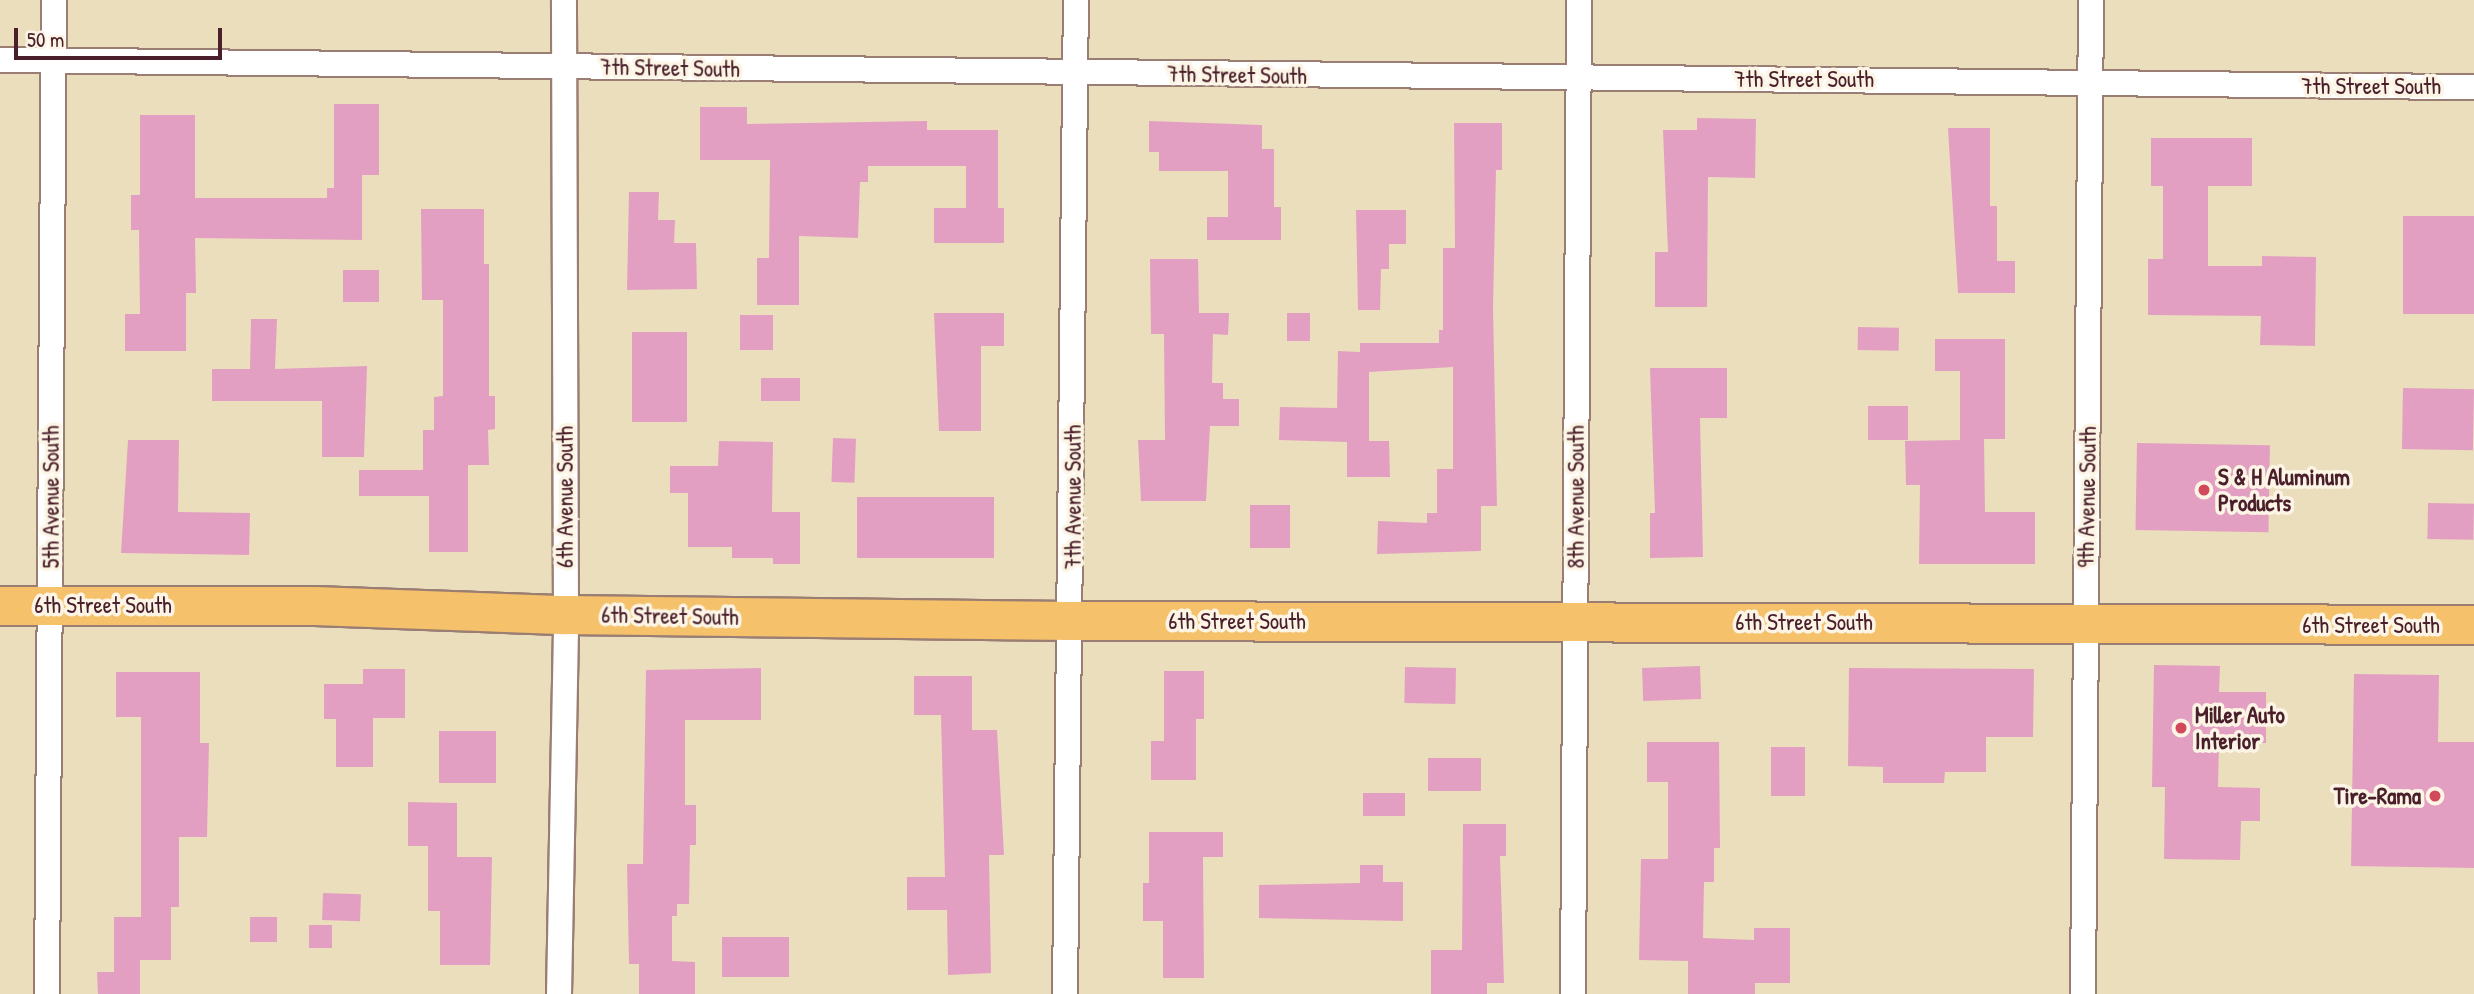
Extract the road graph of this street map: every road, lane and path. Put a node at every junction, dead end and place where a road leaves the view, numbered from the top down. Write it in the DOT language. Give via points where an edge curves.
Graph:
graph roads {
  1 [pos="54,0"];
  2 [pos="564,0"];
  3 [pos="1076,0"];
  4 [pos="1579,0"];
  5 [pos="2091,0"];
  6 [pos="54,59"];
  7 [pos="0,60"];
  8 [pos="563,66"];
  9 [pos="1075,72"];
  10 [pos="1578,80"];
  11 [pos="2091,81"];
  12 [pos="2474,87"];
  13 [pos="50,605"];
  14 [pos="0,606"];
  15 [pos="566,615"];
  16 [pos="1575,620"];
  17 [pos="1072,621"];
  18 [pos="2086,623"];
  19 [pos="2474,625"];
  20 [pos="47,994"];
  21 [pos="559,994"];
  22 [pos="1065,994"];
  23 [pos="1573,994"];
  24 [pos="2084,994"];
  1 -- 6 [label="street, 5th Avenue South"];
  2 -- 8 [label="street, 6th Avenue South"];
  3 -- 9 [label="street, 7th Avenue South"];
  4 -- 10 [label="street, 8th Avenue South"];
  5 -- 11 [label="street, 9th Avenue South"];
  6 -- 7 [label="street, 7th Street South"];
  6 -- 8 [label="street, 7th Street South"];
  6 -- 13 [label="street, 5th Avenue South"];
  8 -- 9 [label="street, 7th Street South"];
  8 -- 15 [label="street, 6th Avenue South"];
  9 -- 10 [label="street, 7th Street South"];
  9 -- 17 [label="street, 7th Avenue South"];
  10 -- 11 [label="street, 7th Street South"];
  10 -- 16 [label="street, 8th Avenue South"];
  11 -- 12 [label="street, 7th Street South"];
  11 -- 18 [label="street, 9th Avenue South"];
  13 -- 14 [label="main road, 6th Street South"];
  13 -- 15 [label="main road, 6th Street South" via="314,606"];
  13 -- 20 [label="street, 5th Avenue South"];
  15 -- 17 [label="main road, 6th Street South"];
  15 -- 21 [label="street, 6th Avenue South"];
  16 -- 17 [label="main road, 6th Street South"];
  16 -- 18 [label="main road, 6th Street South"];
  16 -- 23 [label="street, 8th Avenue South"];
  17 -- 22 [label="street, 7th Avenue South"];
  18 -- 19 [label="main road, 6th Street South"];
  18 -- 24 [label="street, 9th Avenue South"];
}
